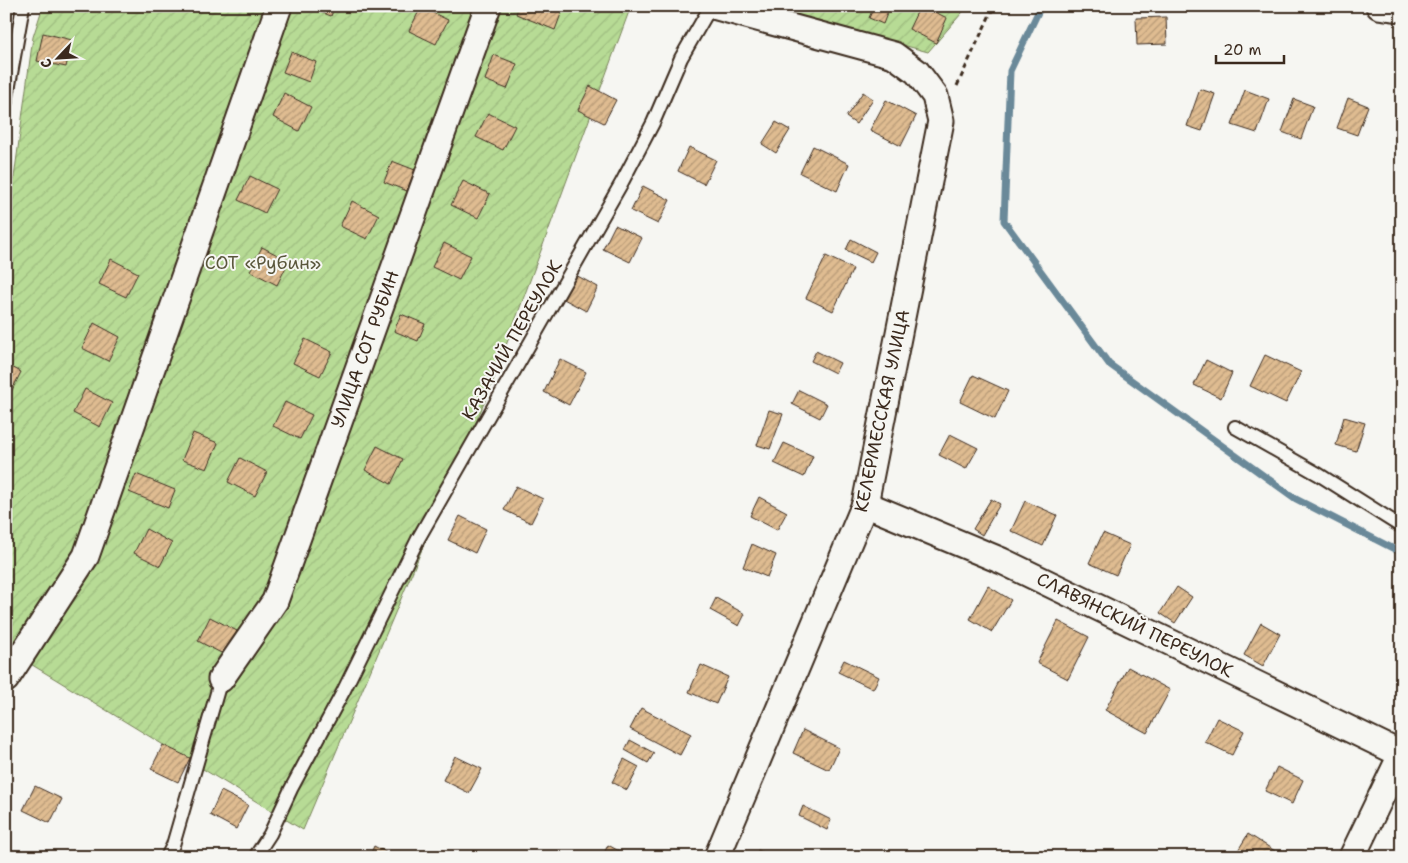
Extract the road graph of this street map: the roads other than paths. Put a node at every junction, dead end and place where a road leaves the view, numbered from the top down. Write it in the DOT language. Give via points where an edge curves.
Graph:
graph roads {
  1 [pos="23,6"];
  2 [pos="279,6"];
  3 [pos="488,6"];
  4 [pos="712,6"];
  5 [pos="1379,6"];
  6 [pos="1402,9"];
  7 [pos="6,102"];
  8 [pos="1235,427"];
  9 [pos="865,504"];
  10 [pos="1402,527"];
  11 [pos="6,679"];
  12 [pos="221,680"];
  13 [pos="1402,754"];
  14 [pos="167,857"];
  15 [pos="255,857"];
  16 [pos="717,857"];
  17 [pos="1352,857"];
  1 -- 7 [label="lane"];
  2 -- 11 [label="street" via="86,556"];
  3 -- 12 [label="street, УЛИЦА СОТ РУБИН" via="276,600"];
  4 -- 9 [label="street, КЕЛЕРМЕССКАЯ УЛИЦА" via="894,55 917,72 936,96 941,121"];
  4 -- 15 [label="lane, КАЗАЧИЙ ПЕРЕУЛОК" via="681,58 654,123 621,184 418,540 270,834"];
  5 -- 6 [label="street"];
  8 -- 10 [label="lane"];
  9 -- 13 [label="street, СЛАВЯНСКИЙ ПЕРЕУЛОК" via="1002,561"];
  9 -- 16 [label="street, КЕЛЕРМЕССКАЯ УЛИЦА"];
  12 -- 14 [label="lane"];
  13 -- 17 [label="street"];
}
